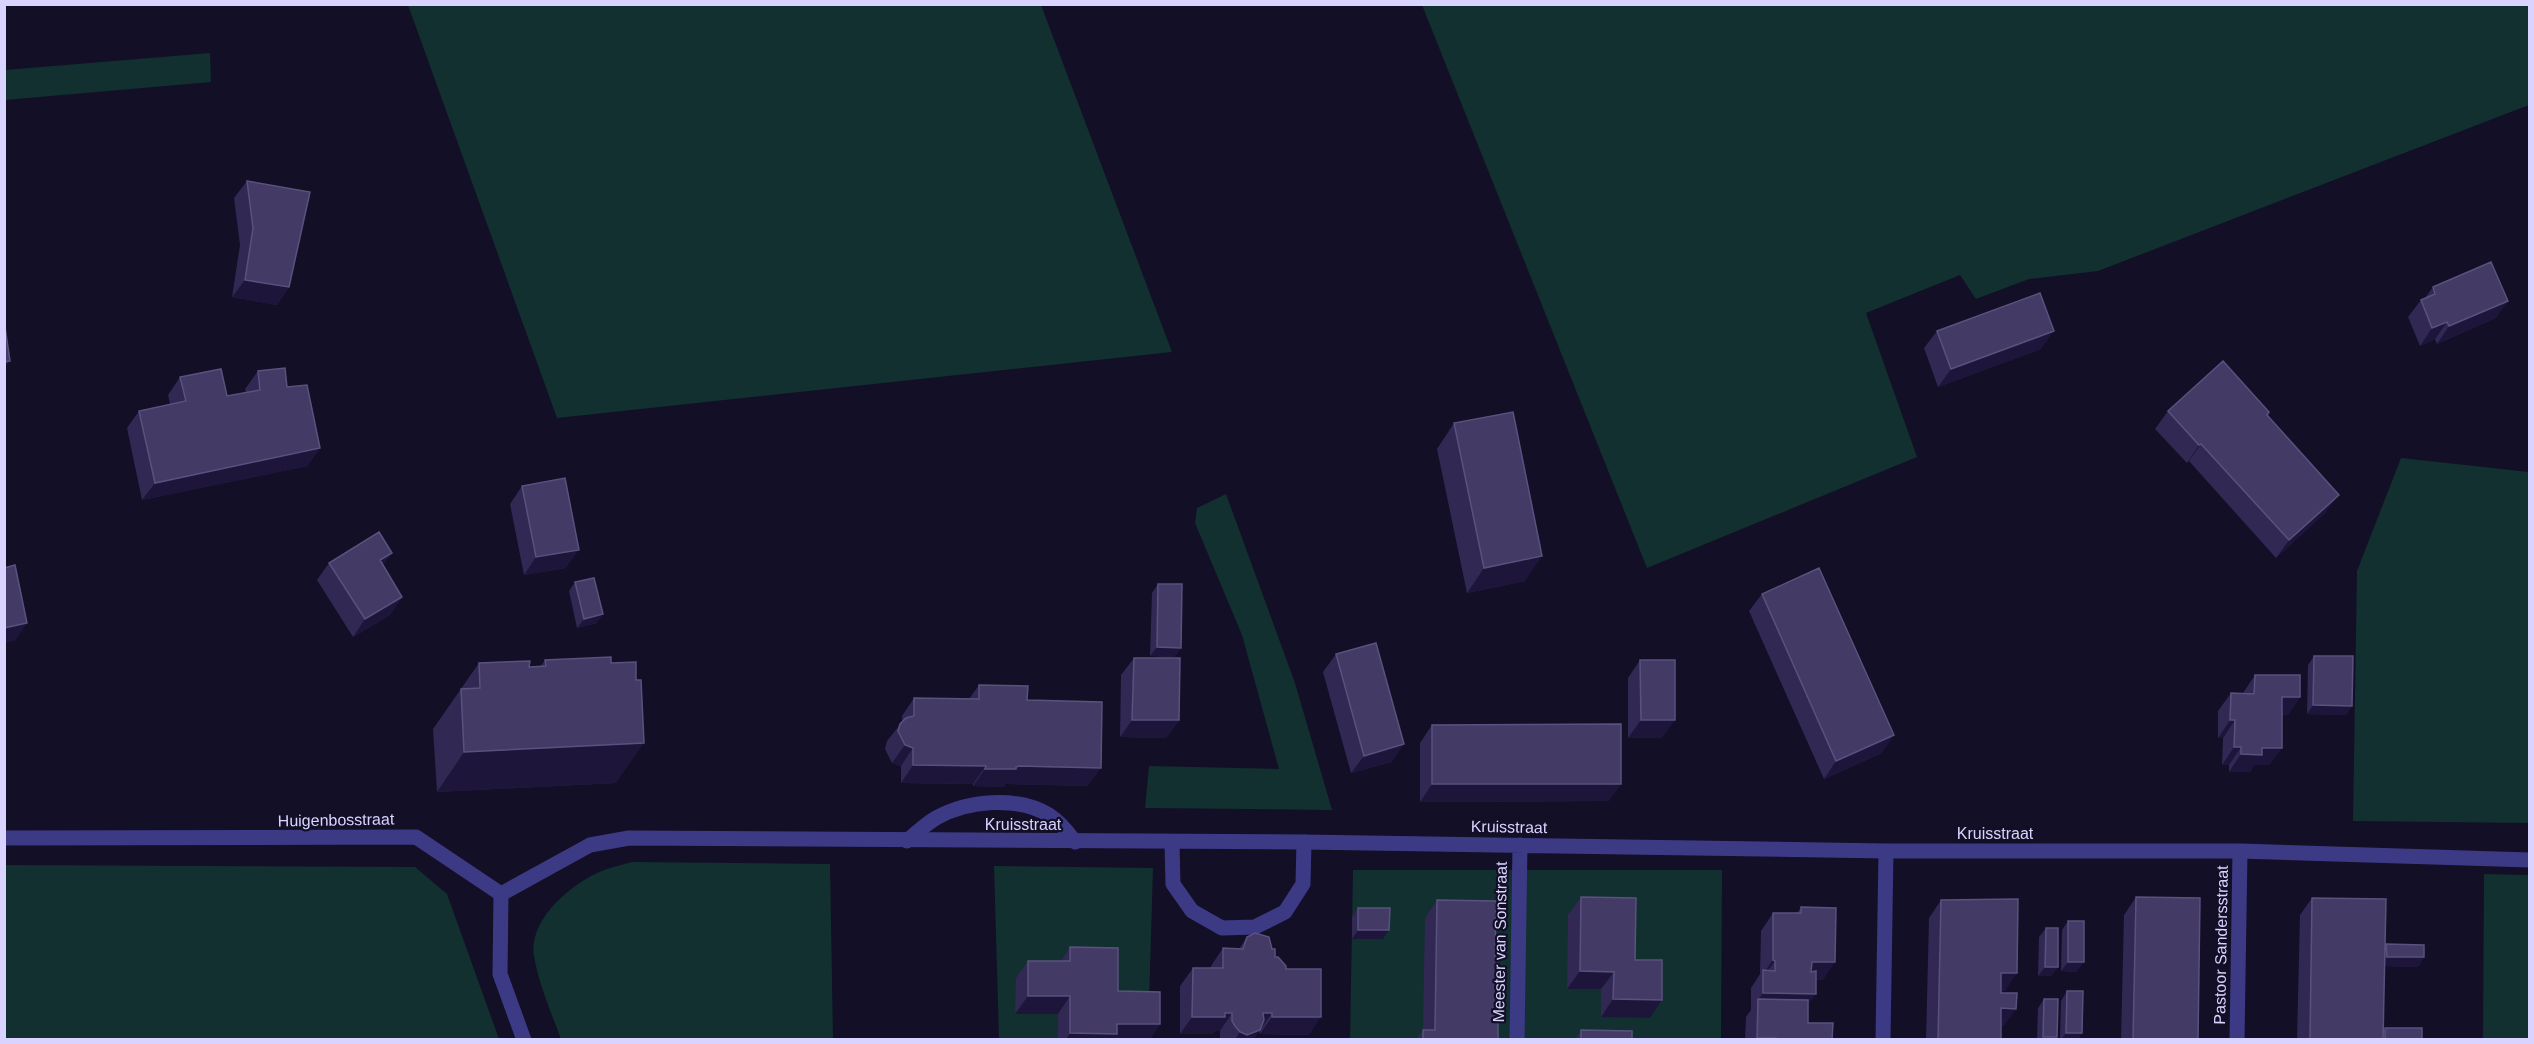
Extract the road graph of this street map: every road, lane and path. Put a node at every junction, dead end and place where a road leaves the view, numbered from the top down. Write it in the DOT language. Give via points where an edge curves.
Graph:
graph roads {
  1 [pos="4,838"];
  2 [pos="907,841"];
  3 [pos="1075,842"];
  4 [pos="1304,842"];
  5 [pos="1172,843"];
  6 [pos="1520,845"];
  7 [pos="1886,851"];
  8 [pos="2240,851"];
  9 [pos="2529,860"];
  10 [pos="501,894"];
  11 [pos="524,1040"];
  12 [pos="1517,1040"];
  13 [pos="1883,1040"];
  14 [pos="2237,1040"];
  1 -- 10 [label="street, Huigenbosstraat" via="416,837"];
  2 -- 3 [label="street, Kruisstraat"];
  2 -- 3 [label="street" via="953,810 1012,803 1048,814"];
  2 -- 10 [label="street, Kruisstraat" via="629,838 590,845"];
  3 -- 5 [label="street, Kruisstraat"];
  4 -- 5 [label="street, Kruisstraat"];
  4 -- 5 [label="street" via="1303,884 1285,912 1255,927 1222,928 1192,911 1173,884"];
  4 -- 6 [label="street, Kruisstraat"];
  6 -- 7 [label="street, Kruisstraat"];
  6 -- 12 [label="street, Meester van Sonstraat"];
  7 -- 8 [label="street, Kruisstraat"];
  7 -- 13 [label="street"];
  8 -- 9 [label="street, Kruisstraat"];
  8 -- 14 [label="street, Pastoor Sandersstraat"];
  10 -- 11 [label="street" via="500,974"];
}
